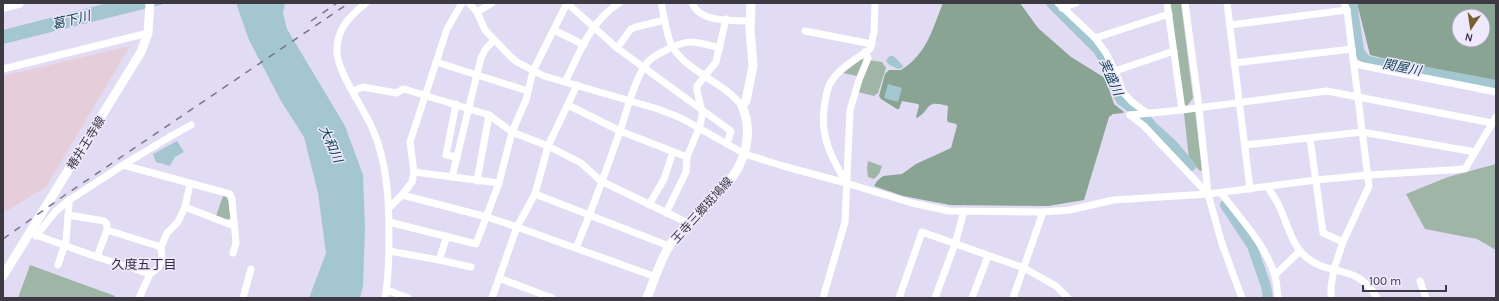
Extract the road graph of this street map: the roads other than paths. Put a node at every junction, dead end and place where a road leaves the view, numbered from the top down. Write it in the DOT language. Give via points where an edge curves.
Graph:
graph roads {
  1 [pos="20,3"];
  2 [pos="150,3"];
  3 [pos="366,3"];
  4 [pos="462,3"];
  5 [pos="469,3"];
  6 [pos="492,3"];
  7 [pos="567,3"];
  8 [pos="619,3"];
  9 [pos="661,3"];
  10 [pos="692,3"];
  11 [pos="751,3"];
  12 [pos="875,3"];
  13 [pos="1076,3"];
  14 [pos="1167,3"];
  15 [pos="1185,3"];
  16 [pos="1227,3"];
  17 [pos="1060,5"];
  18 [pos="3,7"];
  19 [pos="1346,7"];
  20 [pos="477,12"];
  21 [pos="1168,14"];
  22 [pos="726,19"];
  23 [pos="665,20"];
  24 [pos="750,22"];
  25 [pos="1230,25"];
  26 [pos="593,27"];
  27 [pos="554,30"];
  28 [pos="806,31"];
  29 [pos="148,34"];
  30 [pos="1095,38"];
  31 [pos="494,40"];
  32 [pos="872,44"];
  33 [pos="584,45"];
  34 [pos="617,48"];
  35 [pos="672,48"];
  36 [pos="720,48"];
  37 [pos="1352,49"];
  38 [pos="1174,51"];
  39 [pos="865,52"];
  40 [pos="436,62"];
  41 [pos="1234,63"];
  42 [pos="1354,64"];
  43 [pos="644,68"];
  44 [pos="3,69"];
  45 [pos="533,70"];
  46 [pos="1115,71"];
  47 [pos="477,74"];
  48 [pos="704,76"];
  49 [pos="565,82"];
  50 [pos="577,85"];
  51 [pos="353,90"];
  52 [pos="528,91"];
  53 [pos="1496,92"];
  54 [pos="425,95"];
  55 [pos="1358,98"];
  56 [pos="630,101"];
  57 [pos="1239,102"];
  58 [pos="456,104"];
  59 [pos="568,105"];
  60 [pos="742,106"];
  61 [pos="1199,107"];
  62 [pos="469,108"];
  63 [pos="702,110"];
  64 [pos="1182,110"];
  65 [pos="1145,113"];
  66 [pos="489,115"];
  67 [pos="1494,120"];
  68 [pos="191,125"];
  69 [pos="699,128"];
  70 [pos="620,131"];
  71 [pos="512,132"];
  72 [pos="1362,132"];
  73 [pos="1310,138"];
  74 [pos="727,144"];
  75 [pos="1245,145"];
  76 [pos="548,146"];
  77 [pos="673,152"];
  78 [pos="1475,152"];
  79 [pos="745,154"];
  80 [pos="457,157"];
  81 [pos="687,157"];
  82 [pos="122,166"];
  83 [pos="414,172"];
  84 [pos="1368,175"];
  85 [pos="452,177"];
  86 [pos="1316,180"];
  87 [pos="477,181"];
  88 [pos="601,181"];
  89 [pos="499,183"];
  90 [pos="846,183"];
  91 [pos="190,184"];
  92 [pos="1268,187"];
  93 [pos="1250,189"];
  94 [pos="1221,193"];
  95 [pos="535,194"];
  96 [pos="1208,194"];
  97 [pos="402,195"];
  98 [pos="68,201"];
  99 [pos="649,205"];
  100 [pos="185,207"];
  101 [pos="389,208"];
  102 [pos="964,211"];
  103 [pos="1042,212"];
  104 [pos="666,213"];
  105 [pos="68,215"];
  106 [pos="590,216"];
  107 [pos="487,218"];
  108 [pos="389,222"];
  109 [pos="688,223"];
  110 [pos="234,226"];
  111 [pos="517,227"];
  112 [pos="107,230"];
  113 [pos="33,234"];
  114 [pos="447,236"];
  115 [pos="1343,242"];
  116 [pos="955,244"];
  117 [pos="65,246"];
  118 [pos="669,246"];
  119 [pos="161,247"];
  120 [pos="576,248"];
  121 [pos="389,251"];
  122 [pos="1300,251"];
  123 [pos="233,253"];
  124 [pos="988,256"];
  125 [pos="97,257"];
  126 [pos="439,260"];
  127 [pos="58,265"];
  128 [pos="471,267"];
  129 [pos="1024,268"];
  130 [pos="1334,268"];
  131 [pos="251,269"];
  132 [pos="150,274"];
  133 [pos="1274,275"];
  134 [pos="3,276"];
  135 [pos="656,277"];
  136 [pos="499,278"];
  137 [pos="1420,281"];
  138 [pos="386,294"];
  139 [pos="139,298"];
  140 [pos="243,298"];
  141 [pos="408,298"];
  142 [pos="492,298"];
  143 [pos="550,298"];
  144 [pos="647,298"];
  145 [pos="823,298"];
  146 [pos="899,298"];
  147 [pos="935,298"];
  148 [pos="972,298"];
  149 [pos="1013,298"];
  150 [pos="1068,298"];
  151 [pos="1242,298"];
  152 [pos="1278,298"];
  153 [pos="1331,298"];
  154 [pos="1377,298"];
  155 [pos="1426,298"];
  1 -- 18 [label="highway"];
  2 -- 29 [label="main road, 椿井王寺線"];
  3 -- 51 [label="street" via="349,17 342,27 338,41 339,64"];
  4 -- 40 [label="street" via="447,29"];
  5 -- 20 [label="street"];
  6 -- 20 [label="street"];
  7 -- 26 [label="street"];
  7 -- 27 [label="street"];
  8 -- 26 [label="street" via="607,11"];
  9 -- 23 [label="street"];
  10 -- 22 [label="street" via="698,13 711,18"];
  11 -- 24 [label="main road"];
  12 -- 32 [label="street"];
  13 -- 17 [label="street"];
  14 -- 21 [label="street"];
  15 -- 61 [label="street"];
  16 -- 25 [label="street"];
  17 -- 30 [label="street"];
  19 -- 25 [label="street"];
  19 -- 37 [label="street"];
  20 -- 31 [label="street" via="485,30"];
  21 -- 30 [label="street"];
  21 -- 38 [label="street"];
  22 -- 24 [label="street"];
  22 -- 36 [label="street"];
  23 -- 34 [label="street" via="631,29"];
  23 -- 35 [label="street"];
  24 -- 60 [label="main road" via="753,66 746,101"];
  25 -- 41 [label="street"];
  26 -- 33 [label="street"];
  26 -- 34 [label="street"];
  27 -- 33 [label="street"];
  27 -- 45 [label="street"];
  28 -- 32 [label="street"];
  29 -- 44 [label="street"];
  29 -- 113 [label="main road, 椿井王寺線" via="141,52"];
  30 -- 46 [label="street" via="1106,52"];
  31 -- 45 [label="street" via="517,62"];
  31 -- 47 [label="street" via="481,58"];
  32 -- 39 [label="street"];
  33 -- 49 [label="street"];
  34 -- 43 [label="street"];
  35 -- 36 [label="street" via="691,42"];
  35 -- 43 [label="street" via="658,54"];
  35 -- 48 [label="street"];
  36 -- 48 [label="street" via="716,62"];
  37 -- 41 [label="street"];
  37 -- 42 [label="street"];
  38 -- 46 [label="street"];
  38 -- 64 [label="street"];
  39 -- 90 [label="street" via="868,58 850,110"];
  39 -- 90 [label="street" via="849,63 830,82 823,111 824,133 835,165"];
  40 -- 47 [label="street"];
  40 -- 54 [label="street"];
  41 -- 57 [label="street"];
  42 -- 53 [label="street"];
  42 -- 55 [label="street"];
  43 -- 56 [label="street"];
  43 -- 63 [label="street"];
  45 -- 49 [label="street"];
  45 -- 52 [label="street"];
  46 -- 65 [label="street" via="1123,92"];
  47 -- 52 [label="street"];
  47 -- 62 [label="street"];
  48 -- 60 [label="street"];
  48 -- 63 [label="street" via="697,86"];
  49 -- 50 [label="street"];
  50 -- 56 [label="street"];
  50 -- 59 [label="street"];
  51 -- 54 [label="street" via="363,87 396,94 404,89"];
  51 -- 101 [label="street" via="380,149"];
  52 -- 71 [label="street"];
  54 -- 58 [label="street"];
  54 -- 83 [label="street" via="410,142"];
  55 -- 57 [label="street" via="1327,92"];
  55 -- 67 [label="street"];
  55 -- 72 [label="street"];
  56 -- 69 [label="street" via="682,118"];
  56 -- 70 [label="street"];
  57 -- 61 [label="street"];
  57 -- 75 [label="street"];
  58 -- 62 [label="street"];
  58 -- 80 [label="street" via="446,155"];
  59 -- 70 [label="street"];
  59 -- 76 [label="street"];
  60 -- 79 [label="main road, 王寺三郷斑鳩線" via="747,123"];
  61 -- 64 [label="street"];
  61 -- 96 [label="street"];
  62 -- 66 [label="street"];
  62 -- 80 [label="street"];
  63 -- 69 [label="street"];
  63 -- 74 [label="street" via="731,131"];
  64 -- 65 [label="street"];
  65 -- 96 [label="street" via="1130,115 1144,126"];
  66 -- 71 [label="street"];
  66 -- 87 [label="street"];
  67 -- 78 [label="street"];
  68 -- 82 [label="street"];
  69 -- 74 [label="street"];
  69 -- 81 [label="street"];
  70 -- 77 [label="street"];
  70 -- 88 [label="street"];
  71 -- 76 [label="street"];
  71 -- 89 [label="street"];
  72 -- 73 [label="street"];
  72 -- 78 [label="street"];
  72 -- 84 [label="street"];
  73 -- 75 [label="street"];
  73 -- 86 [label="street"];
  74 -- 79 [label="street"];
  75 -- 93 [label="street"];
  76 -- 88 [label="street" via="581,163"];
  76 -- 95 [label="street"];
  77 -- 81 [label="street"];
  77 -- 99 [label="street" via="664,179"];
  78 -- 84 [label="street" via="1465,169"];
  79 -- 90 [label="street"];
  79 -- 109 [label="main road, 王寺三郷斑鳩線" via="742,163 726,186"];
  80 -- 85 [label="street"];
  81 -- 104 [label="street" via="686,172"];
  82 -- 91 [label="street"];
  82 -- 98 [label="street"];
  83 -- 85 [label="street"];
  83 -- 97 [label="street" via="412,182"];
  84 -- 86 [label="street"];
  84 -- 115 [label="street" via="1369,186"];
  85 -- 87 [label="street"];
  86 -- 92 [label="street"];
  86 -- 115 [label="street" via="1323,233"];
  87 -- 89 [label="street"];
  88 -- 99 [label="street"];
  88 -- 106 [label="street"];
  89 -- 107 [label="street"];
  90 -- 102 [label="street" via="912,203"];
  90 -- 145 [label="street" via="845,222"];
  91 -- 100 [label="street"];
  91 -- 110 [label="street" via="230,194"];
  92 -- 93 [label="street"];
  92 -- 122 [label="street"];
  93 -- 94 [label="street"];
  94 -- 96 [label="street"];
  94 -- 133 [label="street" via="1255,236"];
  95 -- 106 [label="street"];
  95 -- 111 [label="street"];
  96 -- 103 [label="street" via="1113,200 1070,210"];
  96 -- 151 [label="street" via="1222,244"];
  97 -- 101 [label="street"];
  97 -- 107 [label="street"];
  98 -- 105 [label="street"];
  98 -- 113 [label="street"];
  99 -- 104 [label="street"];
  100 -- 110 [label="street"];
  100 -- 119 [label="street" via="178,222 167,233"];
  101 -- 108 [label="street"];
  102 -- 103 [label="street"];
  102 -- 116 [label="street"];
  103 -- 129 [label="street"];
  104 -- 109 [label="street"];
  105 -- 112 [label="street" via="104,221"];
  105 -- 117 [label="street"];
  106 -- 118 [label="street"];
  106 -- 120 [label="street"];
  107 -- 111 [label="street"];
  107 -- 114 [label="street" via="476,244"];
  108 -- 114 [label="street"];
  108 -- 121 [label="street"];
  109 -- 118 [label="main road, 王寺三郷斑鳩線"];
  110 -- 123 [label="street" via="236,243"];
  111 -- 120 [label="street"];
  111 -- 136 [label="street"];
  112 -- 119 [label="street"];
  112 -- 125 [label="street"];
  113 -- 117 [label="street"];
  113 -- 134 [label="main road, 椿井王寺線"];
  114 -- 126 [label="street"];
  115 -- 130 [label="street"];
  116 -- 124 [label="street"];
  116 -- 146 [label="street" via="922,232"];
  116 -- 147 [label="street"];
  117 -- 125 [label="street"];
  117 -- 127 [label="street"];
  118 -- 135 [label="main road, 王寺三郷斑鳩線"];
  119 -- 132 [label="street" via="162,259 158,268"];
  120 -- 135 [label="street"];
  121 -- 126 [label="street"];
  121 -- 138 [label="street"];
  122 -- 130 [label="street" via="1316,263"];
  122 -- 133 [label="street"];
  124 -- 129 [label="street"];
  124 -- 148 [label="street"];
  125 -- 132 [label="street"];
  126 -- 128 [label="street"];
  129 -- 149 [label="street"];
  129 -- 150 [label="street" via="1056,286"];
  130 -- 153 [label="street"];
  130 -- 154 [label="street" via="1358,277 1372,288"];
  131 -- 140 [label="street"];
  132 -- 139 [label="street"];
  133 -- 152 [label="street"];
  135 -- 144 [label="main road, 王寺三郷斑鳩線"];
  136 -- 142 [label="street"];
  136 -- 143 [label="street"];
  137 -- 155 [label="street"];
  138 -- 141 [label="street"];
}
